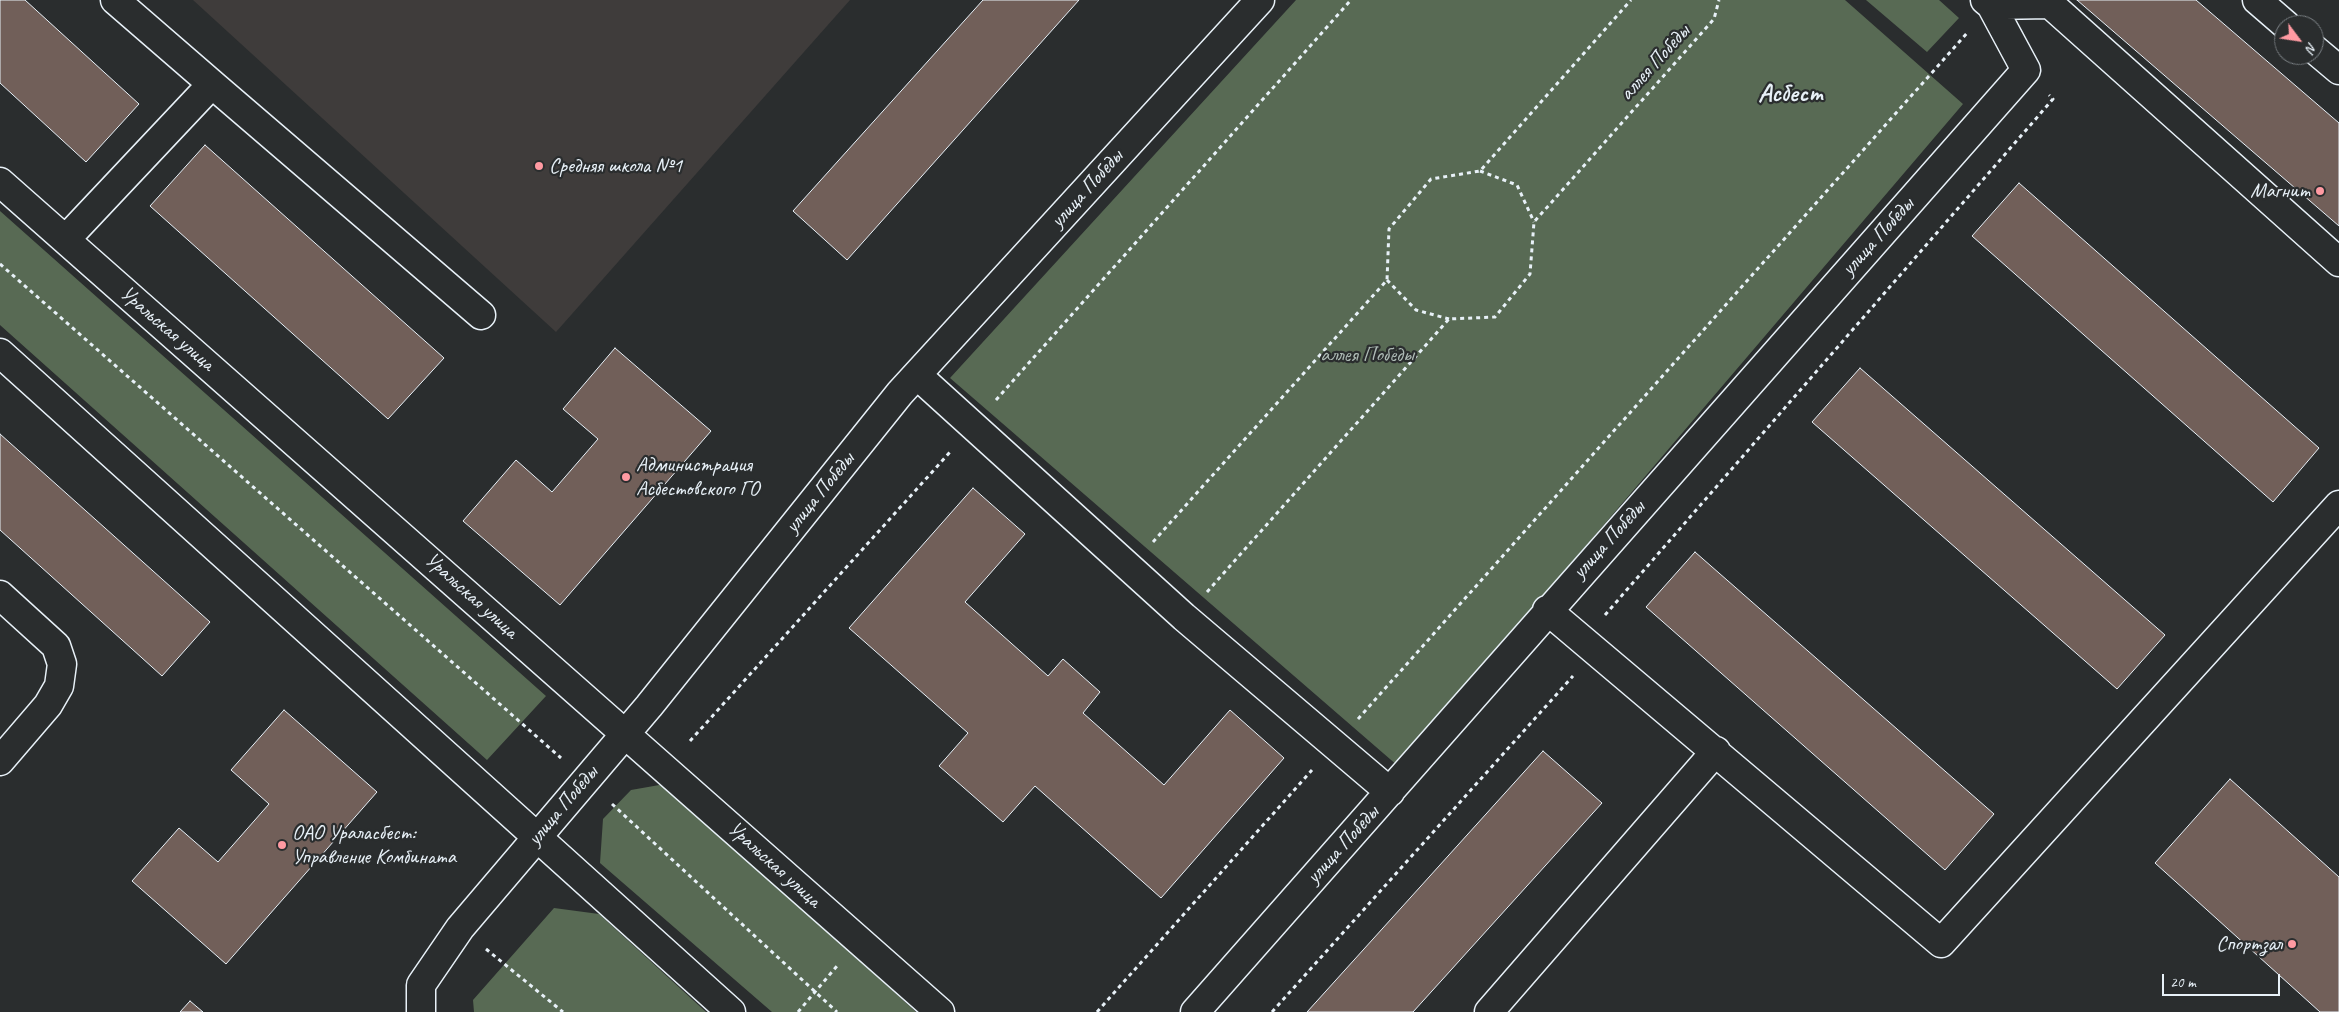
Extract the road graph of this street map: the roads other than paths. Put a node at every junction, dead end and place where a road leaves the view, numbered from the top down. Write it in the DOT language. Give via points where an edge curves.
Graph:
graph roads {
  1 [pos="115,0"];
  2 [pos="1260,0"];
  3 [pos="2257,0"];
  4 [pos="1988,2"];
  5 [pos="2274,15"];
  6 [pos="2324,57"];
  7 [pos="2339,70"];
  8 [pos="212,84"];
  9 [pos="0,182"];
  10 [pos="66,239"];
  11 [pos="2339,262"];
  12 [pos="480,315"];
  13 [pos="0,353"];
  14 [pos="918,375"];
  15 [pos="2339,505"];
  16 [pos="0,595"];
  17 [pos="1547,610"];
  18 [pos="625,732"];
  19 [pos="1716,751"];
  20 [pos="0,762"];
  21 [pos="1390,792"];
  22 [pos="536,839"];
  23 [pos="421,1012"];
  24 [pos="731,1012"];
  25 [pos="940,1012"];
  26 [pos="1195,1012"];
  27 [pos="1489,1012"];
  1 -- 8 [label="street"];
  2 -- 14 [label="street, улица Победы"];
  3 -- 5 [label="street"];
  4 -- 11 [label="street" via="2050,4"];
  4 -- 17 [label="street, улица Победы" via="2026,70"];
  6 -- 7 [label="street"];
  8 -- 10 [label="street"];
  8 -- 12 [label="street"];
  9 -- 10 [label="street, Уральская улица"];
  10 -- 18 [label="street, Уральская улица"];
  13 -- 22 [label="street"];
  14 -- 18 [label="street, улица Победы"];
  14 -- 21 [label="street" via="1184,617"];
  15 -- 19 [label="street" via="1941,943"];
  16 -- 20 [label="street" via="56,646 62,664 59,686 48,705"];
  17 -- 19 [label="street"];
  17 -- 21 [label="street, улица Победы"];
  18 -- 22 [label="street, улица Победы"];
  18 -- 25 [label="street, Уральская улица"];
  19 -- 27 [label="street"];
  21 -- 26 [label="street, улица Победы"];
  22 -- 23 [label="street, улица Победы" via="460,928 420,985"];
  22 -- 24 [label="street"];
}
